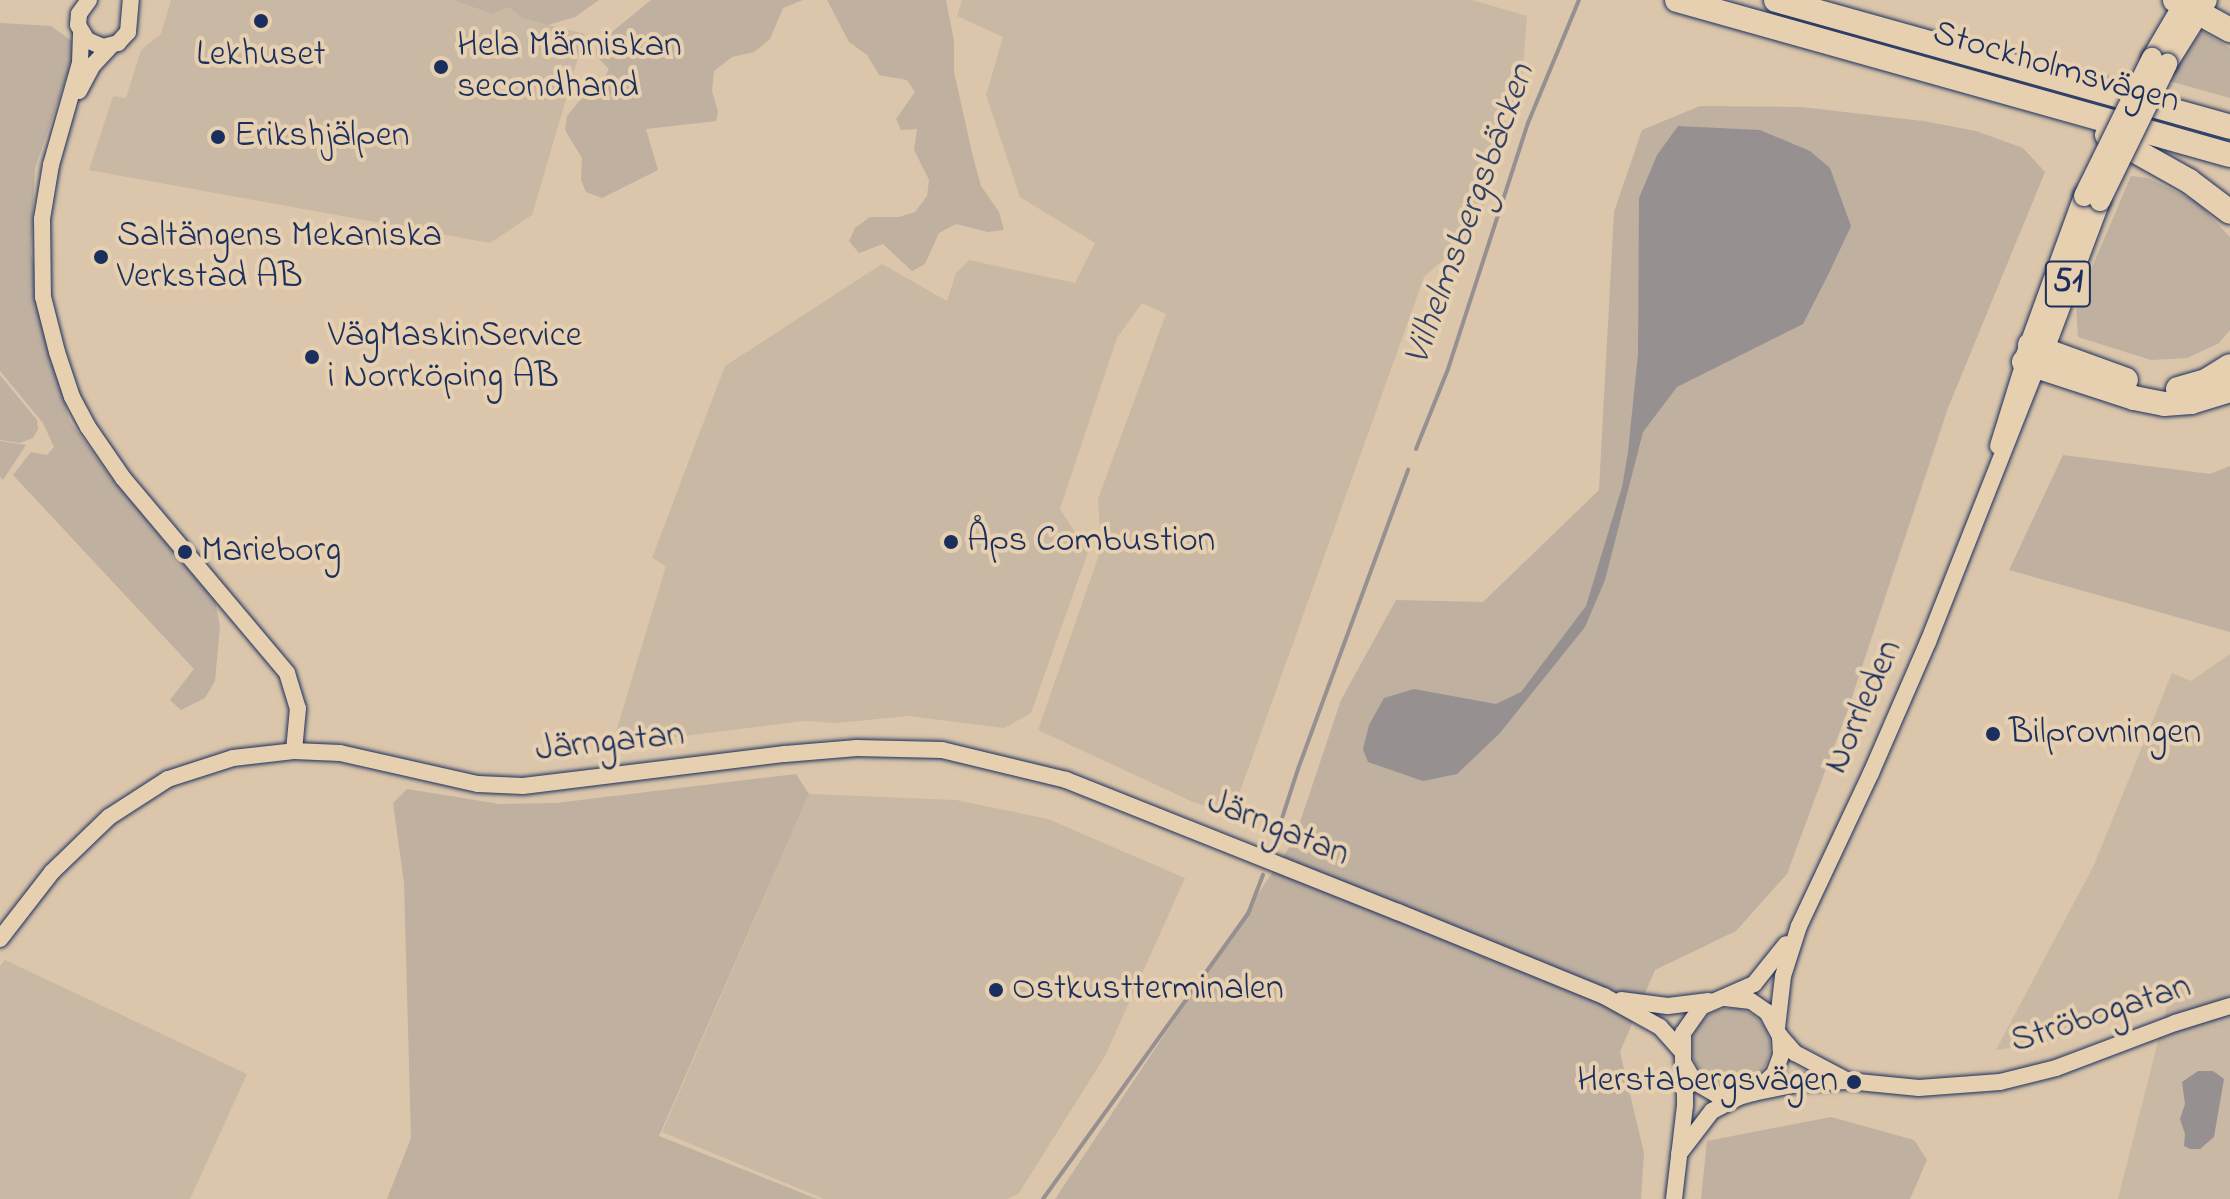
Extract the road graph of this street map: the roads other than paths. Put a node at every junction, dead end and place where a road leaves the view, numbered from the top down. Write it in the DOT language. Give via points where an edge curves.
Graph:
graph roads {
  1 [pos="89,0"];
  2 [pos="1677,0"];
  3 [pos="1776,0"];
  4 [pos="2190,3"];
  5 [pos="127,5"];
  6 [pos="2230,30"];
  7 [pos="81,34"];
  8 [pos="111,46"];
  9 [pos="1974,83"];
  10 [pos="64,121"];
  11 [pos="2230,127"];
  12 [pos="2230,155"];
  13 [pos="2230,212"];
  14 [pos="2034,356"];
  15 [pos="2230,366"];
  16 [pos="2230,390"];
  17 [pos="294,751"];
  18 [pos="1799,926"];
  19 [pos="0,939"];
  20 [pos="1604,996"];
  21 [pos="1718,999"];
  22 [pos="2230,1006"];
  23 [pos="1779,1032"];
  24 [pos="1681,1050"];
  25 [pos="1685,1069"];
  26 [pos="1848,1081"];
  27 [pos="1746,1095"];
  28 [pos="1678,1155"];
  29 [pos="1674,1199"];
  1 -- 7 [label="street" via="79,14"];
  2 -- 9 [label="highway, Stockholmsvägen"];
  3 -- 11 [label="highway, Stockholmsvägen"];
  4 -- 6 [label="highway"];
  4 -- 14 [label="main road, 51, bridge" via="2092,199"];
  5 -- 8 [label="street" via="128,32"];
  7 -- 8 [label="street" via="94,45"];
  7 -- 10 [label="street" via="80,63"];
  8 -- 10 [label="street" via="93,65"];
  9 -- 12 [label="highway, Stockholmsvägen"];
  9 -- 13 [label="highway" via="2121,141"];
  10 -- 17 [label="street" via="46,187 41,249 43,297 72,397 123,478 287,673 298,708"];
  14 -- 15 [label="highway" via="2150,387 2179,389"];
  14 -- 16 [label="highway" via="2134,398 2164,404"];
  14 -- 18 [label="street, Norrleden" via="1981,509 1877,760"];
  17 -- 19 [label="street, Järngatan" via="233,758 138,794 88,834"];
  17 -- 20 [label="street, Järngatan" via="340,753 509,786 857,748 976,756 1078,785"];
  18 -- 21 [label="street" via="1762,976"];
  18 -- 23 [label="street" via="1783,976"];
  20 -- 21 [label="street, Järngatan" via="1668,1006"];
  20 -- 24 [label="street, Järngatan" via="1660,1027"];
  21 -- 23 [label="street" via="1751,1001 1767,1012"];
  21 -- 24 [label="street" via="1687,1023"];
  22 -- 26 [label="street, Ströbogatan" via="2056,1068 2000,1082 1919,1088"];
  23 -- 26 [label="street, Ströbogatan" via="1795,1053"];
  23 -- 27 [label="street" via="1778,1065 1767,1083"];
  24 -- 25 [label="street"];
  25 -- 27 [label="street" via="1708,1092"];
  25 -- 28 [label="street"];
  26 -- 27 [label="street, Ströbogatan" via="1784,1085"];
  27 -- 28 [label="street" via="1712,1111"];
  28 -- 29 [label="street"];
}
